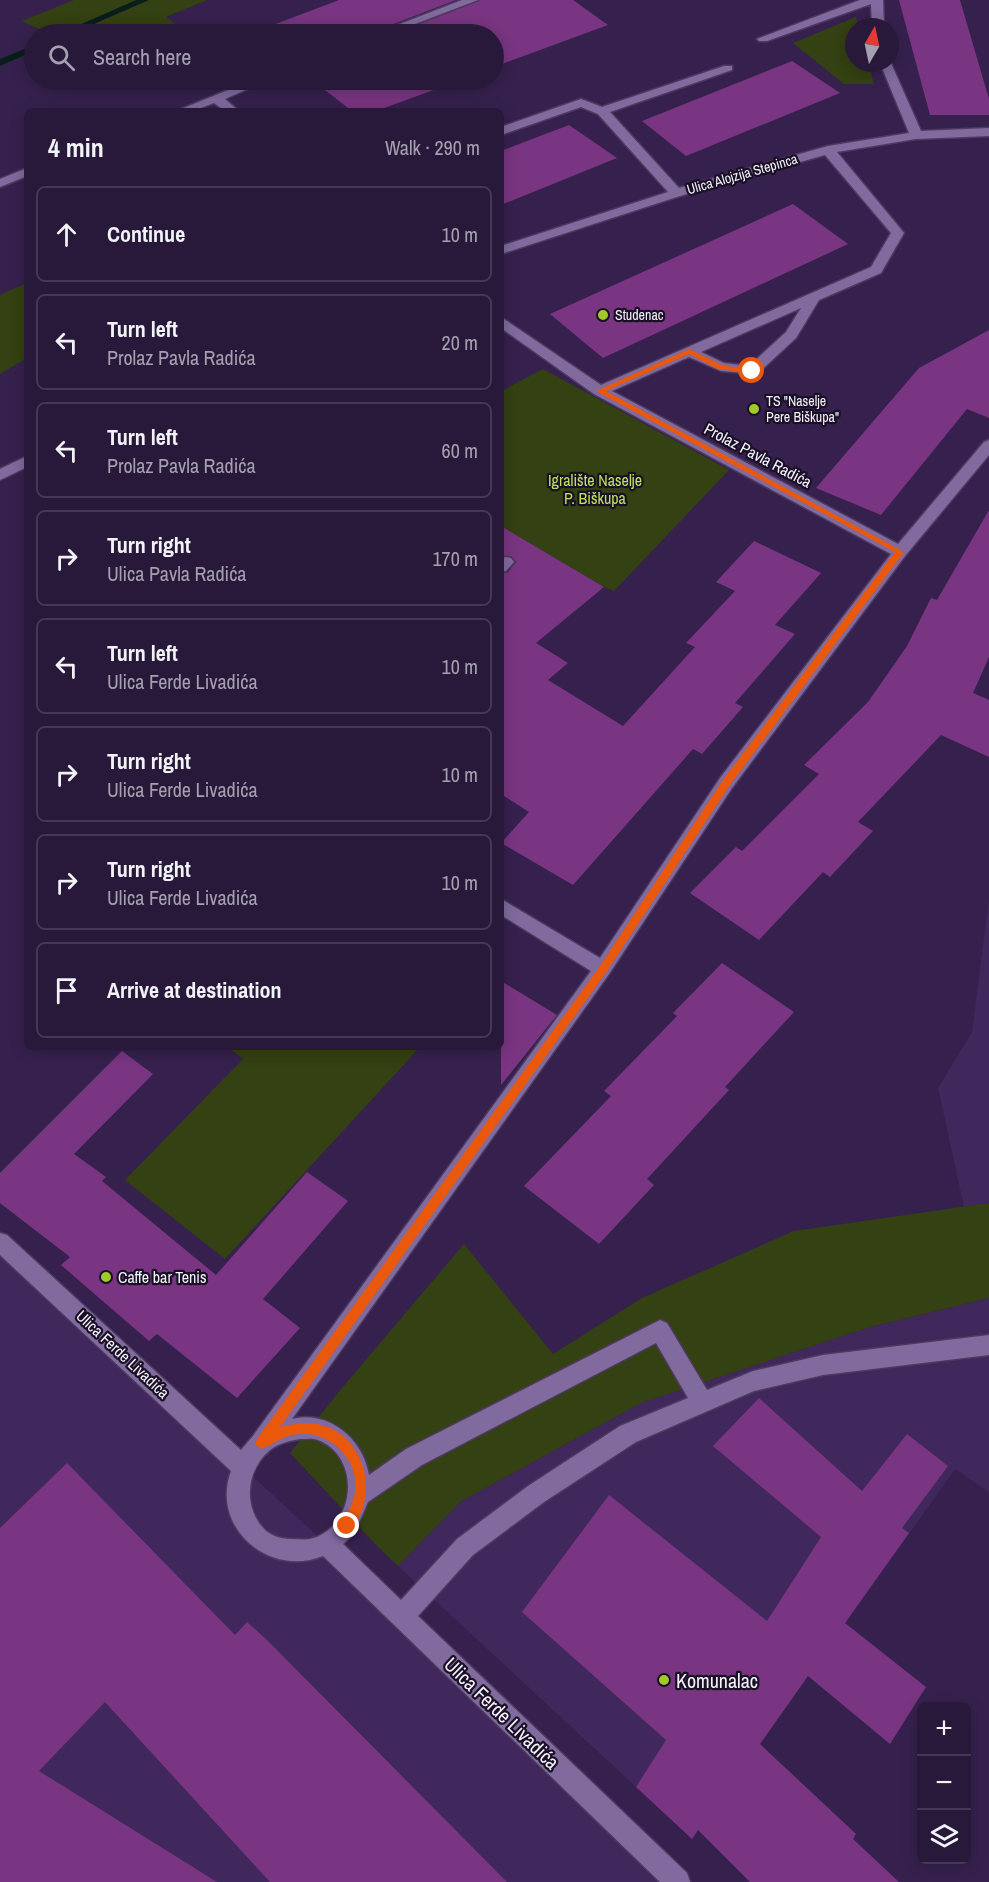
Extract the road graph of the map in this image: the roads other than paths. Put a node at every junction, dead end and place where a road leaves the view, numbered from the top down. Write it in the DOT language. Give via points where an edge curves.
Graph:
graph roads {
  1 [pos="472,0"];
  2 [pos="872,0"];
  3 [pos="877,0"];
  4 [pos="878,18"];
  5 [pos="407,24"];
  6 [pos="762,39"];
  7 [pos="728,68"];
  8 [pos="890,72"];
  9 [pos="236,90"];
  10 [pos="216,98"];
  11 [pos="190,108"];
  12 [pos="229,108"];
  13 [pos="602,111"];
  14 [pos="504,130"];
  15 [pos="989,132"];
  16 [pos="916,135"];
  17 [pos="828,150"];
  18 [pos="24,173"];
  19 [pos="0,183"];
  20 [pos="676,193"];
  21 [pos="504,249"];
  22 [pos="815,296"];
  23 [pos="504,323"];
  24 [pos="689,351"];
  25 [pos="599,391"];
  26 [pos="989,445"];
  27 [pos="24,463"];
  28 [pos="0,475"];
  29 [pos="900,552"];
  30 [pos="504,908"];
  31 [pos="603,969"];
  32 [pos="0,1242"];
  33 [pos="989,1346"];
  34 [pos="702,1402"];
  35 [pos="261,1444"];
  36 [pos="244,1468"];
  37 [pos="360,1495"];
  38 [pos="326,1543"];
  39 [pos="401,1617"];
  40 [pos="678,1882"];
  1 -- 5 [label="street"];
  2 -- 6 [label="street"];
  3 -- 4 [label="street"];
  7 -- 13 [label="street"];
  8 -- 16 [label="street"];
  9 -- 10 [label="street"];
  10 -- 11 [label="street"];
  10 -- 12 [label="street"];
  13 -- 14 [label="street" via="581,104"];
  13 -- 20 [label="street"];
  15 -- 16 [label="street, Ulica Alojzija Stepinca"];
  16 -- 17 [label="street, Ulica Alojzija Stepinca"];
  17 -- 20 [label="street, Ulica Alojzija Stepinca"];
  17 -- 22 [label="street" via="898,233 876,270"];
  18 -- 19 [label="street"];
  20 -- 21 [label="street, Ulica Alojzija Stepinca"];
  22 -- 24 [label="street"];
  22 -- 24 [label="street" via="791,335 752,371 721,368"];
  23 -- 25 [label="street, Prolaz Pavla Radića"];
  24 -- 25 [label="street"];
  25 -- 29 [label="street, Prolaz Pavla Radića"];
  26 -- 29 [label="street"];
  27 -- 28 [label="street"];
  29 -- 31 [label="street" via="726,783"];
  30 -- 31 [label="street"];
  31 -- 35 [label="street"];
  32 -- 36 [label="street, Ulica Ferde Livadića"];
  33 -- 34 [label="street" via="823,1365 753,1381"];
  34 -- 37 [label="street" via="660,1330 414,1457"];
  34 -- 39 [label="street" via="628,1434 536,1494 465,1547"];
  35 -- 36 [label="street"];
  35 -- 37 [label="street" via="300,1428 321,1430 351,1454 359,1471"];
  36 -- 38 [label="street" via="238,1501 244,1522 258,1538 275,1548 294,1552 313,1550"];
  37 -- 38 [label="street" via="347,1526"];
  38 -- 39 [label="street, Ulica Ferde Livadića"];
  39 -- 40 [label="street, Ulica Ferde Livadića"];
}
